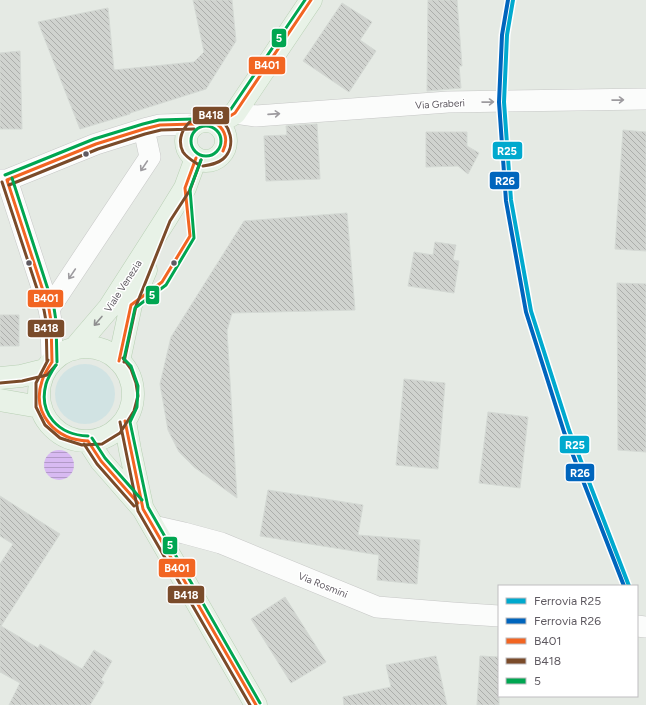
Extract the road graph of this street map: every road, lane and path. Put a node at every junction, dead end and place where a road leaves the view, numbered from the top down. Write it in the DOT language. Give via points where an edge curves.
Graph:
graph roads {
  1 [pos="311,0"];
  2 [pos="646,99"];
  3 [pos="226,118"];
  4 [pos="194,124"];
  5 [pos="144,129"];
  6 [pos="196,158"];
  7 [pos="3,180"];
  8 [pos="166,219"];
  9 [pos="49,309"];
  10 [pos="74,349"];
  11 [pos="119,361"];
  12 [pos="49,366"];
  13 [pos="0,378"];
  14 [pos="0,400"];
  15 [pos="40,407"];
  16 [pos="125,421"];
  17 [pos="88,442"];
  18 [pos="148,517"];
  19 [pos="498,616"];
  20 [pos="256,705"];
  1 -- 3 [label="main road"];
  3 -- 2 [label="street, Via Graberi, one-way" via="448,102"];
  3 -- 4 [label="main road"];
  3 -- 6 [label="main road" via="222,129 226,142 221,154 209,161"];
  4 -- 5 [label="street" via="160,125"];
  4 -- 6 [label="main road" via="186,142 187,148"];
  5 -- 7 [label="street" via="96,144"];
  5 -- 9 [label="street, one-way" via="150,157"];
  6 -- 8 [label="main road, Viale Venezia" via="185,188"];
  7 -- 9 [label="street"];
  8 -- 10 [label="main road, Viale Venezia, one-way" via="109,308"];
  8 -- 11 [label="main road, Viale Venezia" via="131,305"];
  9 -- 12 [label="street"];
  10 -- 11 [label="main road" via="90,347 106,352"];
  10 -- 12 [label="main road" via="62,354"];
  11 -- 16 [label="main road" via="128,373 132,387 132,406"];
  12 -- 13 [label="main road" via="21,376"];
  12 -- 15 [label="main road" via="40,385"];
  14 -- 15 [label="main road"];
  15 -- 17 [label="main road" via="53,428 64,436"];
  16 -- 17 [label="main road" via="116,431 104,438"];
  16 -- 18 [label="main road"];
  17 -- 18 [label="main road"];
  18 -- 19 [label="street, Via Rosmini" via="184,532 221,543 377,607"];
  18 -- 20 [label="main road"];
}
